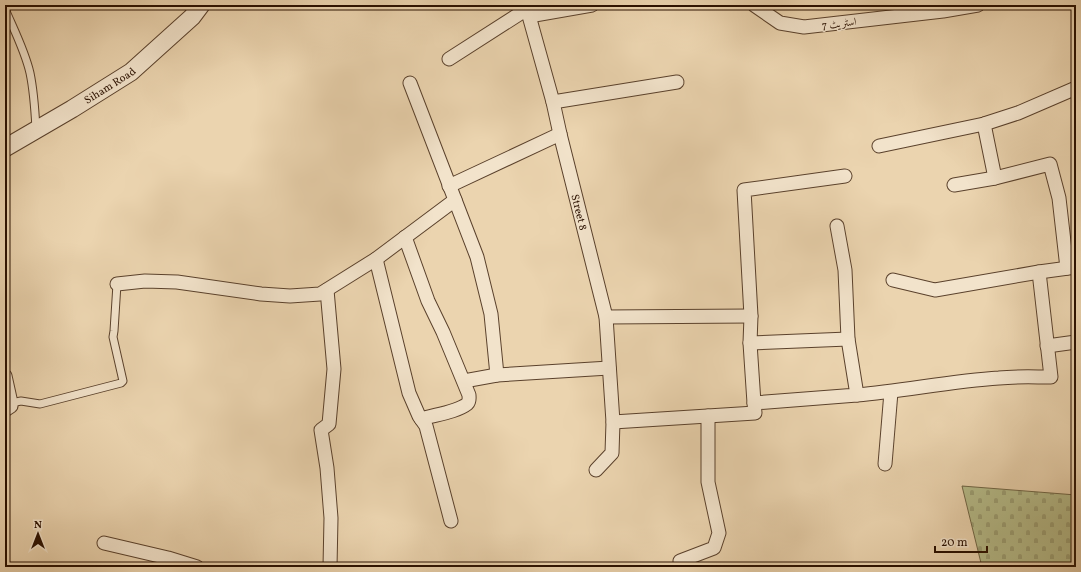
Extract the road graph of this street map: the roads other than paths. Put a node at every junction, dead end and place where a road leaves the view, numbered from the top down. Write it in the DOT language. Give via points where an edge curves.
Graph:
graph roads {
  1 [pos="201,5"];
  2 [pos="592,5"];
  3 [pos="754,5"];
  4 [pos="978,5"];
  5 [pos="5,9"];
  6 [pos="528,10"];
  7 [pos="449,59"];
  8 [pos="677,82"];
  9 [pos="410,83"];
  10 [pos="1076,88"];
  11 [pos="553,102"];
  12 [pos="984,124"];
  13 [pos="36,130"];
  14 [pos="560,134"];
  15 [pos="879,146"];
  16 [pos="5,148"];
  17 [pos="845,176"];
  18 [pos="995,178"];
  19 [pos="954,185"];
  20 [pos="449,186"];
  21 [pos="455,200"];
  22 [pos="837,226"];
  23 [pos="406,237"];
  24 [pos="376,259"];
  25 [pos="1072,267"];
  26 [pos="1039,272"];
  27 [pos="893,280"];
  28 [pos="117,284"];
  29 [pos="327,290"];
  30 [pos="751,316"];
  31 [pos="606,317"];
  32 [pos="848,339"];
  33 [pos="1076,342"];
  34 [pos="750,343"];
  35 [pos="1047,346"];
  36 [pos="609,368"];
  37 [pos="497,374"];
  38 [pos="5,376"];
  39 [pos="464,381"];
  40 [pos="891,392"];
  41 [pos="857,395"];
  42 [pos="754,404"];
  43 [pos="8,406"];
  44 [pos="708,416"];
  45 [pos="421,419"];
  46 [pos="613,422"];
  47 [pos="885,464"];
  48 [pos="596,470"];
  49 [pos="451,521"];
  50 [pos="104,543"];
  51 [pos="197,567"];
  52 [pos="330,567"];
  53 [pos="682,567"];
  1 -- 13 [label="street, Siham Road" via="192,17 132,72"];
  2 -- 6 [label="street"];
  3 -- 4 [label="street, اسٹریٹ 7" via="780,23 804,27"];
  5 -- 13 [label="lane" via="29,72 35,104"];
  6 -- 7 [label="street"];
  6 -- 11 [label="street, Street 8"];
  8 -- 11 [label="street"];
  9 -- 20 [label="street"];
  10 -- 12 [label="street" via="1018,113"];
  11 -- 14 [label="street, Street 8"];
  12 -- 15 [label="street"];
  12 -- 18 [label="street"];
  13 -- 16 [label="street, Siham Road"];
  14 -- 20 [label="street"];
  14 -- 31 [label="street, Street 8"];
  17 -- 30 [label="street" via="744,190"];
  18 -- 19 [label="street"];
  18 -- 25 [label="street" via="1050,164"];
  20 -- 21 [label="street"];
  21 -- 23 [label="street"];
  21 -- 37 [label="street" via="477,257 485,288 491,314"];
  22 -- 32 [label="street" via="845,270"];
  23 -- 24 [label="street"];
  23 -- 39 [label="street" via="428,302"];
  24 -- 29 [label="street"];
  24 -- 45 [label="street" via="409,393"];
  25 -- 26 [label="street"];
  26 -- 27 [label="street" via="935,290"];
  26 -- 35 [label="street"];
  28 -- 29 [label="street" via="145,281 177,282 290,296 320,294"];
  28 -- 43 [label="lane" via="112,337 123,381 40,404 21,401"];
  29 -- 52 [label="street" via="334,369 329,424 321,430 331,518"];
  30 -- 31 [label="street"];
  30 -- 34 [label="street"];
  31 -- 36 [label="street, Street 8"];
  32 -- 34 [label="street"];
  32 -- 41 [label="street"];
  33 -- 35 [label="street"];
  34 -- 42 [label="street"];
  35 -- 40 [label="street" via="1051,377 1000,377"];
  36 -- 37 [label="street"];
  36 -- 46 [label="street, Street 8"];
  37 -- 39 [label="street"];
  38 -- 43 [label="street"];
  39 -- 45 [label="street" via="470,395 467,404"];
  40 -- 41 [label="street"];
  40 -- 47 [label="street"];
  41 -- 42 [label="street"];
  42 -- 44 [label="street" via="755,413"];
  44 -- 46 [label="street"];
  44 -- 53 [label="street" via="708,482 718,533 714,548 680,561"];
  45 -- 49 [label="street" via="426,426"];
  46 -- 48 [label="street, Street 8" via="612,453"];
  50 -- 51 [label="street"];
}
